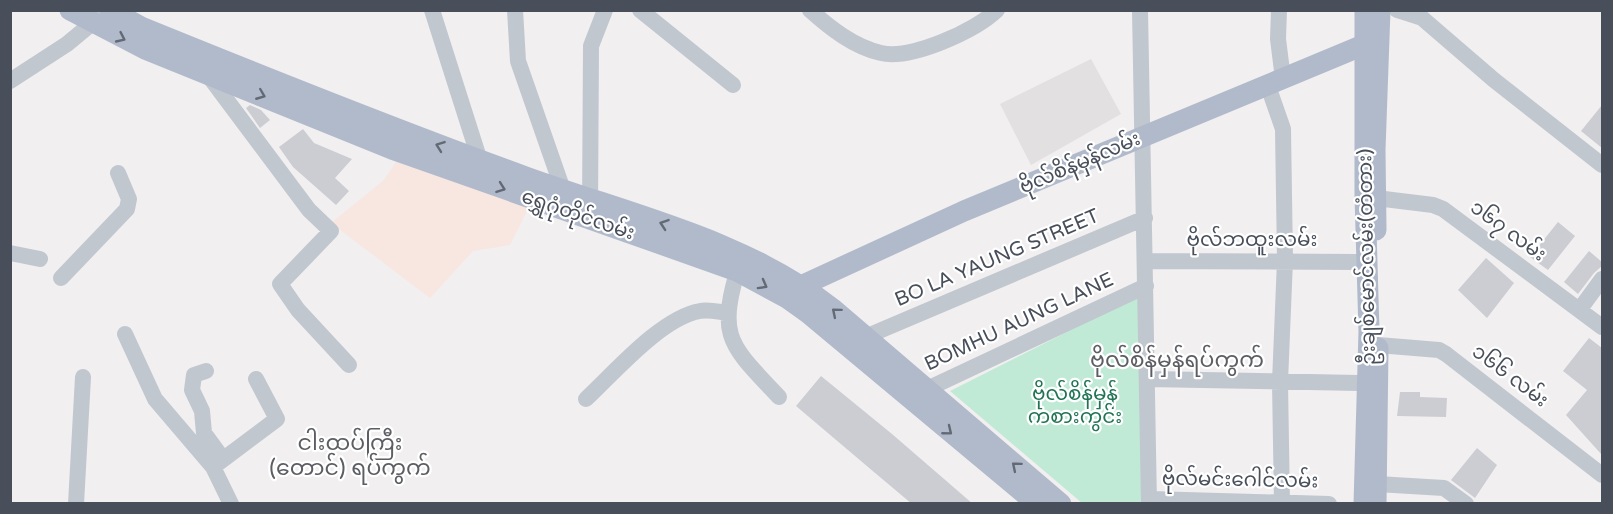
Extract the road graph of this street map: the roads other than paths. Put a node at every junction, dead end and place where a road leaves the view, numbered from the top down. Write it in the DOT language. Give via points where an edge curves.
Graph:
graph roads {
  1 [pos="70,10"];
  2 [pos="432,10"];
  3 [pos="515,10"];
  4 [pos="605,10"];
  5 [pos="640,10"];
  6 [pos="810,10"];
  7 [pos="997,10"];
  8 [pos="1140,10"];
  9 [pos="1279,10"];
  10 [pos="1356,10"];
  11 [pos="1365,10"];
  12 [pos="1380,10"];
  13 [pos="1397,10"];
  14 [pos="103,15"];
  15 [pos="1378,39"];
  16 [pos="1355,49"];
  17 [pos="207,73"];
  18 [pos="10,81"];
  19 [pos="1276,83"];
  20 [pos="733,85"];
  21 [pos="1143,136"];
  22 [pos="1365,150"];
  23 [pos="480,160"];
  24 [pos="1602,165"];
  25 [pos="118,173"];
  26 [pos="1376,198"];
  27 [pos="561,199"];
  28 [pos="589,209"];
  29 [pos="1145,218"];
  30 [pos="10,253"];
  31 [pos="40,259"];
  32 [pos="1286,260"];
  33 [pos="1146,261"];
  34 [pos="740,262"];
  35 [pos="1358,262"];
  36 [pos="61,278"];
  37 [pos="1602,279"];
  38 [pos="1146,286"];
  39 [pos="795,292"];
  40 [pos="1580,309"];
  41 [pos="728,313"];
  42 [pos="1368,320"];
  43 [pos="1602,327"];
  44 [pos="125,334"];
  45 [pos="866,337"];
  46 [pos="1378,345"];
  47 [pos="349,364"];
  48 [pos="206,370"];
  49 [pos="83,376"];
  50 [pos="256,379"];
  51 [pos="1148,379"];
  52 [pos="1280,382"];
  53 [pos="1359,383"];
  54 [pos="919,396"];
  55 [pos="778,397"];
  56 [pos="586,399"];
  57 [pos="218,463"];
  58 [pos="1602,475"];
  59 [pos="1377,494"];
  60 [pos="1149,501"];
  61 [pos="1282,502"];
  62 [pos="76,504"];
  63 [pos="231,504"];
  64 [pos="1036,504"];
  65 [pos="1061,504"];
  66 [pos="1329,504"];
  67 [pos="1355,504"];
  68 [pos="1364,504"];
  69 [pos="1466,504"];
  1 -- 14 [label="main road, ရွှေဂုံတိုင်လမ်း"];
  2 -- 23 [label="street"];
  3 -- 27 [label="street" via="518,61"];
  4 -- 28 [label="street" via="591,46"];
  5 -- 20 [label="street"];
  6 -- 7 [label="street" via="837,34 882,54 932,48"];
  8 -- 21 [label="street"];
  9 -- 19 [label="street"];
  10 -- 16 [label="main road"];
  11 -- 68 [label="main road, ဦးချစ်မောင်လမ်း(တံတား), bridge" via="1369,382"];
  12 -- 15 [label="main road"];
  13 -- 24 [label="street" via="1415,15"];
  14 -- 17 [label="main road, ရွှေဂုံတိုင်လမ်း, one-way" via="145,49"];
  14 -- 18 [label="street"];
  23 -- 14 [label="main road, ရွှေဂုံတိုင်လမ်း, one-way"];
  15 -- 16 [label="main road, ဗိုလ်စိန်မှန်လမ်း"];
  15 -- 22 [label="main road"];
  16 -- 19 [label="main road, ဗိုလ်စိန်မှန်လမ်း"];
  16 -- 22 [label="main road"];
  17 -- 27 [label="main road, ရွှေဂုံတိုင်လမ်း, one-way" via="398,151"];
  17 -- 47 [label="street" via="309,210 331,231 280,284 298,310"];
  19 -- 21 [label="main road, ဗိုလ်စိန်မှန်လမ်း"];
  19 -- 32 [label="street" via="1283,129"];
  21 -- 29 [label="street"];
  21 -- 39 [label="main road, ဗိုလ်စိန်မှန်လမ်း" via="964,211"];
  22 -- 26 [label="main road"];
  22 -- 35 [label="main road"];
  23 -- 27 [label="main road, ရွှေဂုံတိုင်လမ်း"];
  25 -- 36 [label="street" via="129,199 127,209"];
  26 -- 40 [label="street, ၁၆၇ လမ်း" via="1443,209"];
  26 -- 42 [label="main road"];
  27 -- 28 [label="main road, ရွှေဂုံတိုင်လမ်း"];
  28 -- 34 [label="main road, ရွှေဂုံတိုင်လမ်း"];
  29 -- 33 [label="street"];
  29 -- 45 [label="street, BO LA YAUNG STREET"];
  30 -- 31 [label="street"];
  32 -- 33 [label="street, ဗိုလ်ဘထူးလမ်း"];
  32 -- 35 [label="street, ဗိုလ်ဘထူးလမ်း"];
  32 -- 52 [label="street"];
  33 -- 38 [label="street"];
  34 -- 39 [label="main road, ရွှေဂုံတိုင်လမ်း"];
  34 -- 41 [label="street"];
  35 -- 42 [label="main road"];
  37 -- 40 [label="street"];
  38 -- 51 [label="street"];
  38 -- 54 [label="street, BOMHU AUNG LANE"];
  45 -- 39 [label="main road, ရွှေဂုံတိုင်လမ်း, one-way"];
  39 -- 54 [label="main road, ရွှေဂုံတိုင်လမ်း" via="854,350"];
  40 -- 43 [label="street, ၁၆၇ လမ်း"];
  41 -- 55 [label="street" via="728,333 738,354"];
  41 -- 56 [label="street" via="702,310 686,315 662,330"];
  42 -- 46 [label="main road"];
  42 -- 53 [label="main road"];
  44 -- 57 [label="street" via="155,399"];
  45 -- 54 [label="main road, ရွှေဂုံတိုင်လမ်း"];
  46 -- 58 [label="street, ၁၆၆ လမ်း" via="1439,350 1446,354"];
  46 -- 59 [label="main road"];
  48 -- 57 [label="street" via="194,375 192,390 202,411 204,433"];
  49 -- 62 [label="street"];
  50 -- 57 [label="street" via="277,419"];
  51 -- 52 [label="street"];
  51 -- 60 [label="street"];
  52 -- 53 [label="street"];
  52 -- 61 [label="street"];
  53 -- 67 [label="main road"];
  54 -- 64 [label="main road, ရွှေဂုံတိုင်လမ်း, one-way"];
  65 -- 54 [label="main road, ရွှေဂုံတိုင်လမ်း, one-way"];
  57 -- 63 [label="street"];
  59 -- 69 [label="street" via="1444,488"];
  60 -- 61 [label="street, ဗိုလ်မင်းဂေါင်လမ်း"];
  61 -- 66 [label="street, ဗိုလ်မင်းဂေါင်လမ်း"];
}
